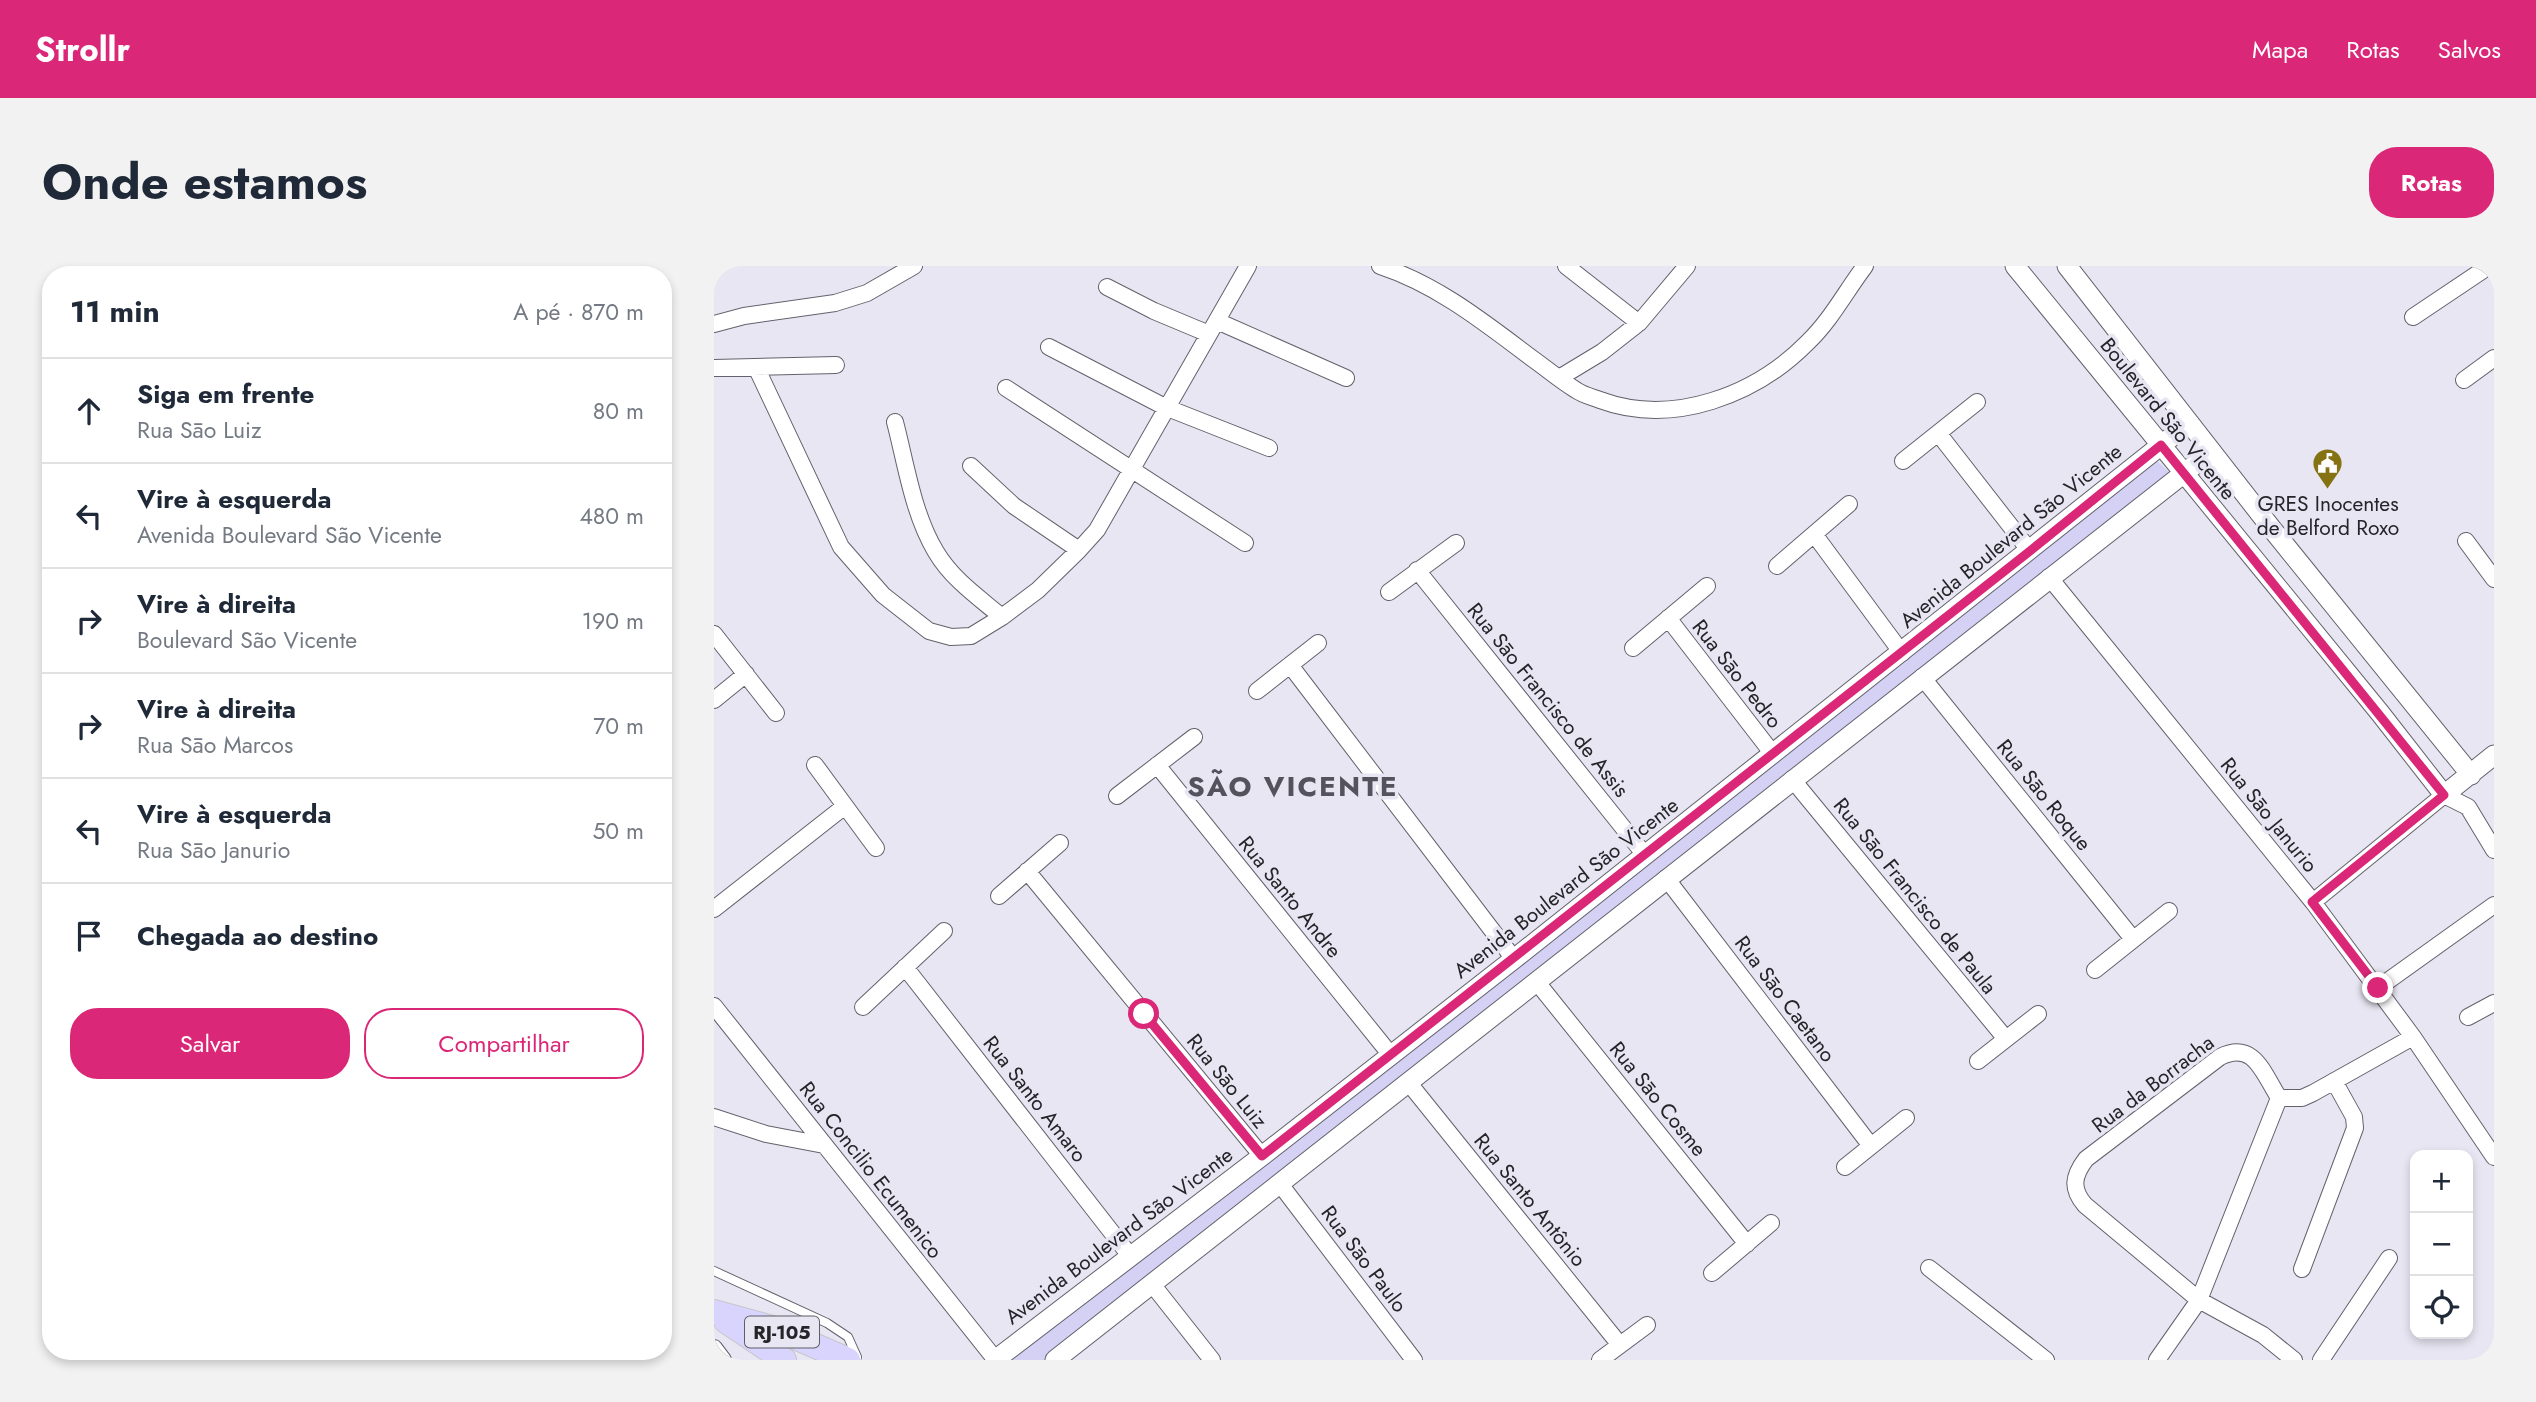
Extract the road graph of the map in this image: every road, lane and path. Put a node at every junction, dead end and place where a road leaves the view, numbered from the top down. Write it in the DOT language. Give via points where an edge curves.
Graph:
graph roads {
  1 [pos="914,266"];
  2 [pos="1248,266"];
  3 [pos="1380,266"];
  4 [pos="1566,266"];
  5 [pos="1687,266"];
  6 [pos="1865,266"];
  7 [pos="2015,266"];
  8 [pos="2067,266"];
  9 [pos="2489,266"];
  10 [pos="1401,269"];
  11 [pos="1107,287"];
  12 [pos="2413,317"];
  13 [pos="1639,323"];
  14 [pos="714,324"];
  15 [pos="1213,328"];
  16 [pos="1049,347"];
  17 [pos="2494,358"];
  18 [pos="836,365"];
  19 [pos="756,367"];
  20 [pos="714,368"];
  21 [pos="1346,378"];
  22 [pos="1559,378"];
  23 [pos="2463,380"];
  24 [pos="1006,388"];
  25 [pos="1977,402"];
  26 [pos="1165,407"];
  27 [pos="895,422"];
  28 [pos="2189,423"];
  29 [pos="1938,433"];
  30 [pos="2161,445"];
  31 [pos="1269,448"];
  32 [pos="2211,452"];
  33 [pos="1903,461"];
  34 [pos="971,466"];
  35 [pos="1130,470"];
  36 [pos="2183,472"];
  37 [pos="1849,504"];
  38 [pos="1814,534"];
  39 [pos="2466,541"];
  40 [pos="1245,543"];
  41 [pos="1456,543"];
  42 [pos="1079,550"];
  43 [pos="2030,551"];
  44 [pos="1777,566"];
  45 [pos="1418,570"];
  46 [pos="2049,577"];
  47 [pos="2494,579"];
  48 [pos="1707,586"];
  49 [pos="1389,592"];
  50 [pos="1002,617"];
  51 [pos="1668,618"];
  52 [pos="714,634"];
  53 [pos="1318,643"];
  54 [pos="1633,648"];
  55 [pos="1902,653"];
  56 [pos="1290,665"];
  57 [pos="746,674"];
  58 [pos="1922,677"];
  59 [pos="1257,691"];
  60 [pos="714,700"];
  61 [pos="776,713"];
  62 [pos="1194,737"];
  63 [pos="1773,754"];
  64 [pos="2494,755"];
  65 [pos="815,765"];
  66 [pos="1157,765"];
  67 [pos="2471,775"];
  68 [pos="1792,779"];
  69 [pos="2444,795"];
  70 [pos="1116,796"];
  71 [pos="845,806"];
  72 [pos="2468,807"];
  73 [pos="1060,843"];
  74 [pos="876,848"];
  75 [pos="2494,850"];
  76 [pos="1645,855"];
  77 [pos="1027,871"];
  78 [pos="1666,878"];
  79 [pos="999,896"];
  80 [pos="2312,902"];
  81 [pos="2494,905"];
  82 [pos="714,909"];
  83 [pos="2169,911"];
  84 [pos="944,931"];
  85 [pos="2133,939"];
  86 [pos="1514,959"];
  87 [pos="905,967"];
  88 [pos="2095,970"];
  89 [pos="1536,981"];
  90 [pos="2378,988"];
  91 [pos="714,1006"];
  92 [pos="2493,1006"];
  93 [pos="863,1007"];
  94 [pos="2038,1014"];
  95 [pos="2468,1017"];
  96 [pos="2413,1037"];
  97 [pos="2006,1039"];
  98 [pos="1390,1055"];
  99 [pos="1978,1061"];
  100 [pos="1408,1082"];
  101 [pos="2334,1082"];
  102 [pos="2279,1098"];
  103 [pos="714,1117"];
  104 [pos="1906,1118"];
  105 [pos="824,1145"];
  106 [pos="1871,1146"];
  107 [pos="1262,1156"];
  108 [pos="2494,1157"];
  109 [pos="1845,1167"];
  110 [pos="1280,1184"];
  111 [pos="1771,1223"];
  112 [pos="1746,1244"];
  113 [pos="1131,1257"];
  114 [pos="2389,1258"];
  115 [pos="1929,1268"];
  116 [pos="2302,1269"];
  117 [pos="714,1271"];
  118 [pos="1712,1273"];
  119 [pos="1152,1284"];
  120 [pos="2199,1300"];
  121 [pos="714,1312"];
  122 [pos="1647,1325"];
  123 [pos="1620,1345"];
  124 [pos="714,1348"];
  125 [pos="723,1360"];
  126 [pos="784,1360"];
  127 [pos="848,1360"];
  128 [pos="858,1360"];
  129 [pos="995,1360"];
  130 [pos="1055,1360"];
  131 [pos="1212,1360"];
  132 [pos="1414,1360"];
  133 [pos="1600,1360"];
  134 [pos="2046,1360"];
  135 [pos="2157,1360"];
  136 [pos="2294,1360"];
  137 [pos="2322,1360"];
  1 -- 14 [label="street" via="846,300"];
  2 -- 15 [label="street"];
  3 -- 10 [label="street"];
  4 -- 13 [label="street"];
  5 -- 13 [label="street"];
  6 -- 22 [label="street" via="1809,341 1779,368 1713,401 1647,411 1589,396"];
  7 -- 30 [label="street, Boulevard São Vicente"];
  8 -- 28 [label="street, Boulevard São Vicente"];
  9 -- 12 [label="street"];
  10 -- 22 [label="street" via="1462,306"];
  11 -- 15 [label="street"];
  13 -- 22 [label="street"];
  15 -- 21 [label="street"];
  15 -- 26 [label="street"];
  16 -- 26 [label="street"];
  17 -- 23 [label="street"];
  18 -- 19 [label="street"];
  19 -- 20 [label="street"];
  19 -- 50 [label="street" via="841,547 883,595 929,631 951,637 971,636"];
  24 -- 35 [label="street"];
  25 -- 29 [label="street"];
  26 -- 31 [label="street"];
  26 -- 35 [label="street"];
  27 -- 50 [label="street" via="921,519 936,552 956,578"];
  28 -- 30 [label="street, Avenida Boulevard São Vicente"];
  28 -- 32 [label="street, Boulevard São Vicente"];
  29 -- 33 [label="street"];
  29 -- 43 [label="street"];
  30 -- 36 [label="street, Boulevard São Vicente"];
  30 -- 43 [label="street, Avenida Boulevard São Vicente"];
  32 -- 36 [label="street"];
  32 -- 67 [label="street, Boulevard São Vicente"];
  34 -- 42 [label="street" via="1014,506"];
  35 -- 40 [label="street"];
  35 -- 42 [label="street" via="1097,530"];
  36 -- 46 [label="street"];
  36 -- 69 [label="street, Boulevard São Vicente"];
  37 -- 38 [label="street"];
  38 -- 44 [label="street"];
  38 -- 55 [label="street"];
  39 -- 47 [label="street"];
  41 -- 45 [label="street"];
  42 -- 50 [label="street"];
  43 -- 55 [label="street, Avenida Boulevard São Vicente"];
  45 -- 49 [label="street"];
  45 -- 76 [label="street, Rua Sāo Francisco de Assis"];
  46 -- 58 [label="street"];
  46 -- 80 [label="street, Rua Sāo Janurio"];
  48 -- 51 [label="street"];
  51 -- 54 [label="street"];
  51 -- 63 [label="street, Rua Sāo Pedro"];
  52 -- 57 [label="street"];
  53 -- 56 [label="street"];
  55 -- 63 [label="street, Avenida Boulevard São Vicente"];
  56 -- 59 [label="street"];
  56 -- 86 [label="street"];
  57 -- 60 [label="street"];
  57 -- 61 [label="street"];
  58 -- 68 [label="street"];
  58 -- 85 [label="street, Rua Sāo Roque"];
  62 -- 66 [label="street"];
  63 -- 76 [label="street, Avenida Boulevard São Vicente"];
  64 -- 67 [label="street"];
  65 -- 71 [label="street"];
  66 -- 70 [label="street"];
  66 -- 98 [label="street, Rua Santo Andre"];
  67 -- 69 [label="street"];
  67 -- 72 [label="street"];
  68 -- 78 [label="street"];
  68 -- 97 [label="street, Rua Sāo Francisco de Paula"];
  69 -- 72 [label="street"];
  69 -- 80 [label="street"];
  71 -- 74 [label="street"];
  71 -- 82 [label="street"];
  72 -- 75 [label="street"];
  73 -- 77 [label="street"];
  76 -- 86 [label="street, Avenida Boulevard São Vicente"];
  77 -- 79 [label="street"];
  77 -- 107 [label="street, Rua Sāo Luiz"];
  78 -- 89 [label="street"];
  78 -- 106 [label="street, Rua Sāo Caetano"];
  80 -- 90 [label="street, Rua Sāo Janurio"];
  81 -- 90 [label="street"];
  83 -- 85 [label="street"];
  84 -- 87 [label="street"];
  85 -- 88 [label="street"];
  86 -- 98 [label="street, Avenida Boulevard São Vicente"];
  87 -- 93 [label="street"];
  87 -- 113 [label="street, Rua Santo Amaro"];
  89 -- 100 [label="street"];
  89 -- 112 [label="street, Rua Sāo Cosme"];
  90 -- 96 [label="street, Rua Sāo Janurio"];
  91 -- 105 [label="street, Rua Concilio Ecumenico"];
  92 -- 95 [label="street"];
  94 -- 97 [label="street"];
  96 -- 101 [label="street"];
  96 -- 108 [label="street, Rua Sāo Janurio"];
  97 -- 99 [label="street"];
  98 -- 107 [label="street, Avenida Boulevard São Vicente"];
  100 -- 110 [label="street"];
  100 -- 123 [label="street, Rua Santo Antônio"];
  101 -- 102 [label="street" via="2302,1098"];
  101 -- 116 [label="street" via="2356,1128"];
  102 -- 120 [label="street"];
  102 -- 120 [label="street, Rua da Borracha" via="2251,1055 2232,1051 2077,1171 2076,1195 2085,1205"];
  103 -- 105 [label="street" via="766,1134"];
  104 -- 106 [label="street"];
  105 -- 129 [label="street, Rua Concilio Ecumenico"];
  106 -- 109 [label="street"];
  107 -- 113 [label="street, Avenida Boulevard São Vicente"];
  110 -- 119 [label="street"];
  110 -- 132 [label="street, Rua Sāo Paulo"];
  111 -- 112 [label="street"];
  112 -- 118 [label="street"];
  113 -- 129 [label="street, Avenida Boulevard São Vicente"];
  114 -- 137 [label="street"];
  115 -- 134 [label="street"];
  117 -- 128 [label="lane" via="827,1323 848,1337"];
  119 -- 130 [label="street"];
  119 -- 131 [label="street"];
  120 -- 135 [label="street"];
  120 -- 136 [label="street" via="2263,1335"];
  121 -- 126 [label="main road, RJ-105"];
  121 -- 127 [label="main road, RJ-105" via="776,1329"];
  122 -- 123 [label="street"];
  123 -- 133 [label="street"];
  124 -- 125 [label="street"];
}
